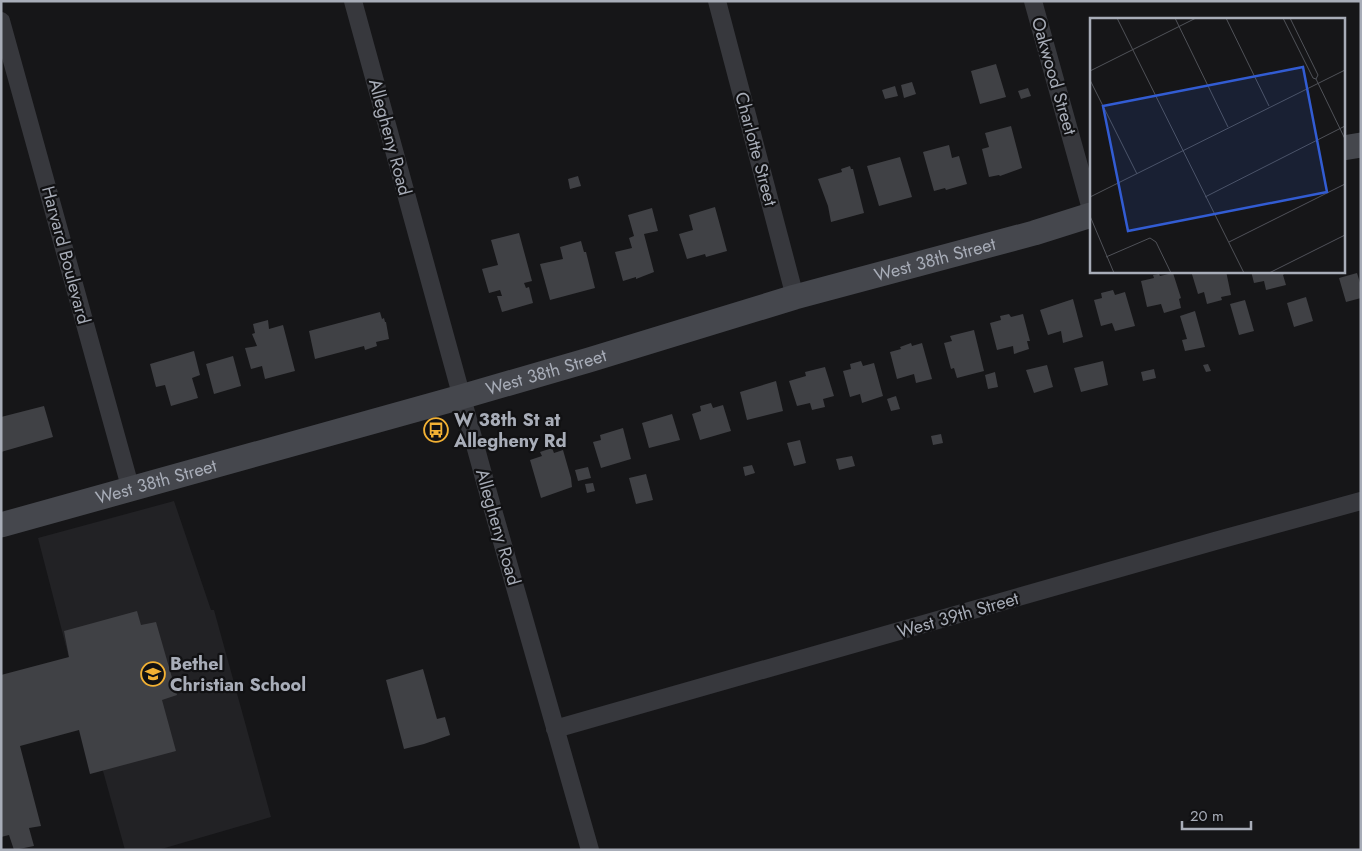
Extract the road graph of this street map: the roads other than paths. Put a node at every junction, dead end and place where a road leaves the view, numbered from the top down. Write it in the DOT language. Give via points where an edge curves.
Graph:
graph roads {
  1 [pos="354,1"];
  2 [pos="717,1"];
  3 [pos="1033,1"];
  4 [pos="1,21"];
  5 [pos="1361,145"];
  6 [pos="1344,148"];
  7 [pos="1090,205"];
  8 [pos="1090,215"];
  9 [pos="795,297"];
  10 [pos="461,397"];
  11 [pos="131,490"];
  12 [pos="1361,501"];
  13 [pos="1,525"];
  14 [pos="555,729"];
  15 [pos="590,850"];
  1 -- 10 [label="street, Allegheny Road"];
  2 -- 9 [label="street, Charlotte Street"];
  3 -- 7 [label="street, Oakwood Street"];
  4 -- 11 [label="street, Harvard Boulevard"];
  5 -- 6 [label="main road"];
  8 -- 9 [label="main road, West 38th Street"];
  9 -- 10 [label="main road, West 38th Street"];
  10 -- 11 [label="main road, West 38th Street"];
  10 -- 14 [label="street, Allegheny Road"];
  11 -- 13 [label="main road, West 38th Street"];
  12 -- 14 [label="street, West 39th Street"];
  14 -- 15 [label="street, Allegheny Road"];
}
